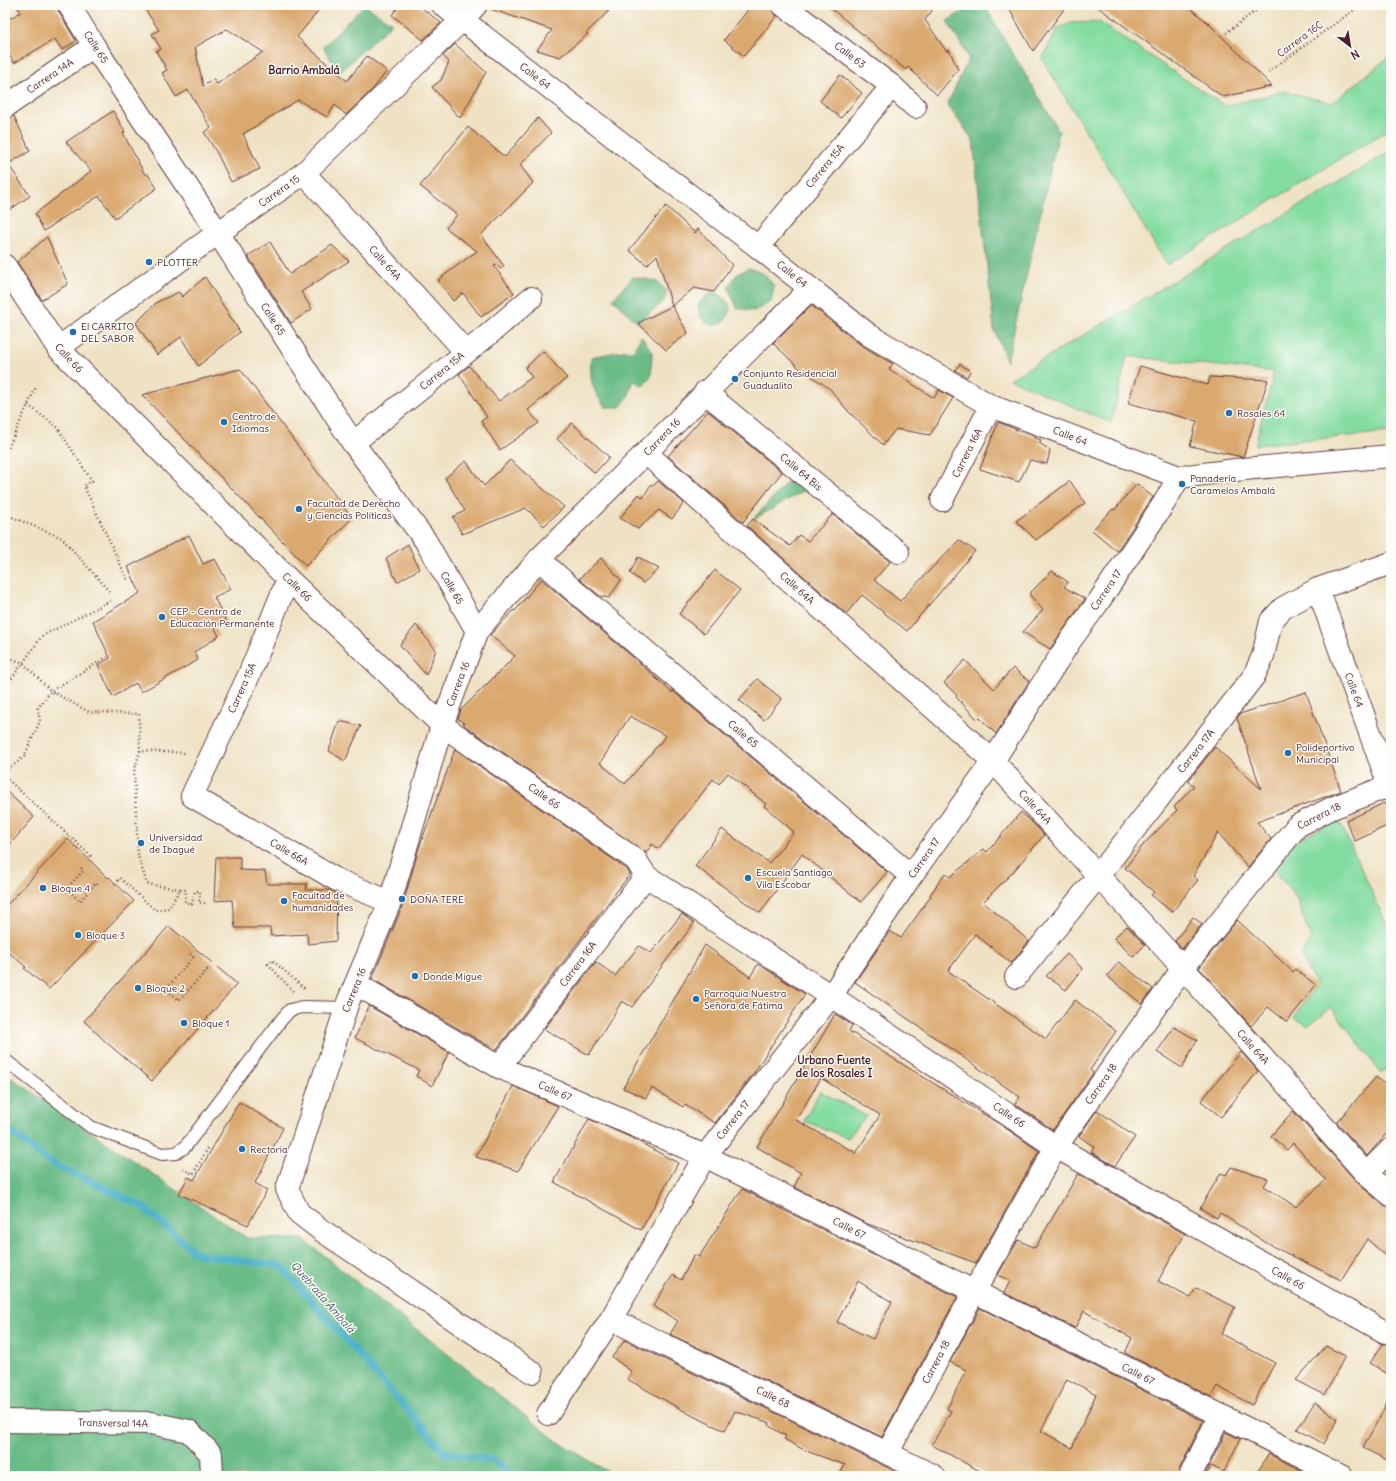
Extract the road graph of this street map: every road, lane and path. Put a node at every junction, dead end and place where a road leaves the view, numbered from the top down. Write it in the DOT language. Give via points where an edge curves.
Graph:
graph roads {
  1 [pos="69,5"];
  2 [pos="443,5"];
  3 [pos="783,5"];
  4 [pos="1263,5"];
  5 [pos="1361,5"];
  6 [pos="469,12"];
  7 [pos="1226,34"];
  8 [pos="94,46"];
  9 [pos="1268,72"];
  10 [pos="892,86"];
  11 [pos="5,107"];
  12 [pos="915,107"];
  13 [pos="304,173"];
  14 [pos="218,233"];
  15 [pos="758,246"];
  16 [pos="5,266"];
  17 [pos="810,289"];
  18 [pos="531,298"];
  19 [pos="58,348"];
  20 [pos="466,352"];
  21 [pos="36,387"];
  22 [pos="705,392"];
  23 [pos="28,405"];
  24 [pos="991,406"];
  25 [pos="352,443"];
  26 [pos="646,453"];
  27 [pos="5,455"];
  28 [pos="1391,456"];
  29 [pos="1179,477"];
  30 [pos="942,500"];
  31 [pos="5,514"];
  32 [pos="898,552"];
  33 [pos="539,559"];
  34 [pos="1391,563"];
  35 [pos="288,579"];
  36 [pos="128,581"];
  37 [pos="1318,589"];
  38 [pos="109,591"];
  39 [pos="110,601"];
  40 [pos="477,631"];
  41 [pos="5,656"];
  42 [pos="107,657"];
  43 [pos="23,663"];
  44 [pos="7,685"];
  45 [pos="51,691"];
  46 [pos="442,725"];
  47 [pos="140,751"];
  48 [pos="194,753"];
  49 [pos="993,762"];
  50 [pos="5,772"];
  51 [pos="5,777"];
  52 [pos="1390,787"];
  53 [pos="192,796"];
  54 [pos="92,858"];
  55 [pos="81,868"];
  56 [pos="641,868"];
  57 [pos="911,876"];
  58 [pos="1098,876"];
  59 [pos="115,884"];
  60 [pos="100,887"];
  61 [pos="180,889"];
  62 [pos="390,902"];
  63 [pos="208,903"];
  64 [pos="190,954"];
  65 [pos="1182,968"];
  66 [pos="210,972"];
  67 [pos="1016,977"];
  68 [pos="356,984"];
  69 [pos="306,991"];
  70 [pos="289,992"];
  71 [pos="831,996"];
  72 [pos="346,1008"];
  73 [pos="5,1060"];
  74 [pos="499,1067"];
  75 [pos="1056,1147"];
  76 [pos="1391,1149"];
  77 [pos="705,1156"];
  78 [pos="1366,1174"];
  79 [pos="1391,1195"];
  80 [pos="974,1292"];
  81 [pos="611,1319"];
  82 [pos="1385,1332"];
  83 [pos="532,1372"];
  84 [pos="548,1414"];
  85 [pos="1220,1415"];
  86 [pos="5,1421"];
  87 [pos="888,1452"];
  88 [pos="929,1475"];
  89 [pos="212,1476"];
  90 [pos="1190,1476"];
  91 [pos="1341,1476"];
  1 -- 8 [label="street, Calle 65"];
  2 -- 6 [label="street, Calle 64"];
  3 -- 10 [label="street, Calle 63"];
  4 -- 7 [label="path"];
  5 -- 9 [label="path, Carrera 16C"];
  6 -- 13 [label="street, Carrera 15"];
  6 -- 15 [label="street, Calle 64" via="664,176"];
  8 -- 11 [label="street, Carrera 14A"];
  8 -- 14 [label="street, Calle 65"];
  10 -- 12 [label="street, Calle 63"];
  10 -- 15 [label="street, Carrera 15A"];
  13 -- 14 [label="street, Carrera 15"];
  13 -- 20 [label="street, Calle 64A"];
  14 -- 19 [label="street, Carrera 15"];
  14 -- 25 [label="street, Calle 65"];
  15 -- 17 [label="street, Calle 64"];
  16 -- 19 [label="street, Calle 66"];
  17 -- 22 [label="street, Carrera 16"];
  17 -- 24 [label="street, Calle 64" via="869,335"];
  18 -- 20 [label="street, Carrera 15A"];
  19 -- 35 [label="street, Calle 66"];
  20 -- 25 [label="street, Carrera 15A"];
  21 -- 23 [label="path"];
  22 -- 26 [label="street, Carrera 16"];
  22 -- 32 [label="street, Calle 64 Bis"];
  23 -- 27 [label="path"];
  23 -- 36 [label="path" via="57,427 92,481 84,486"];
  24 -- 29 [label="street, Calle 64"];
  24 -- 30 [label="street, Carrera 16A"];
  25 -- 40 [label="street, Calle 65" via="424,540"];
  26 -- 33 [label="street, Carrera 16"];
  26 -- 49 [label="street, Calle 64A"];
  28 -- 29 [label="street"];
  29 -- 49 [label="street, Carrera 17"];
  31 -- 38 [label="path" via="62,538"];
  33 -- 40 [label="street, Carrera 16"];
  33 -- 57 [label="street, Calle 65"];
  34 -- 37 [label="street, Carrera 17A"];
  35 -- 46 [label="street, Calle 66"];
  35 -- 53 [label="street, Carrera 15A" via="249,675"];
  37 -- 52 [label="street, Calle 64"];
  37 -- 58 [label="street, Carrera 17A" via="1283,608 1270,621 1263,656 1254,676"];
  39 -- 43 [label="path" via="42,636"];
  40 -- 46 [label="street, Carrera 16"];
  41 -- 43 [label="path"];
  42 -- 45 [label="path"];
  43 -- 44 [label="path"];
  43 -- 45 [label="path"];
  45 -- 47 [label="path" via="89,712 139,714"];
  45 -- 50 [label="path" via="38,708 40,721 24,757"];
  46 -- 56 [label="street, Calle 66"];
  46 -- 62 [label="street, Carrera 16"];
  47 -- 48 [label="path"];
  47 -- 61 [label="path" via="134,772 138,856 147,884"];
  49 -- 57 [label="street, Carrera 17"];
  49 -- 58 [label="street, Calle 64A"];
  51 -- 54 [label="path"];
  52 -- 65 [label="street, Carrera 18" via="1332,808 1297,826"];
  53 -- 62 [label="street, Calle 66A" via="337,880"];
  55 -- 60 [label="path" via="83,870 66,889 80,901 96,883"];
  56 -- 71 [label="street, Calle 66"];
  56 -- 74 [label="street, Carrera 16A"];
  57 -- 71 [label="street, Carrera 17"];
  58 -- 65 [label="street, Calle 64A"];
  58 -- 67 [label="street, Carrera 17A"];
  59 -- 61 [label="path" via="120,878 155,910 169,908"];
  61 -- 63 [label="path" via="186,890 185,902 192,904 194,891 200,891 199,903"];
  62 -- 68 [label="street, Carrera 16"];
  64 -- 66 [label="path" via="193,957 166,989 179,1000 207,970"];
  65 -- 75 [label="street, Carrera 18"];
  65 -- 78 [label="street, Calle 64A"];
  68 -- 72 [label="street, Carrera 16"];
  68 -- 74 [label="street, Calle 67"];
  69 -- 70 [label="path" via="272,960 268,964 294,993"];
  71 -- 75 [label="street, Calle 66"];
  71 -- 77 [label="street, Carrera 17"];
  72 -- 73 [label="lane" via="290,1010 186,1147 176,1153 162,1154 91,1127"];
  72 -- 83 [label="street, Carrera 16" via="288,1189 299,1213"];
  74 -- 77 [label="street, Calle 67"];
  75 -- 80 [label="street, Carrera 18"];
  75 -- 82 [label="street, Calle 66"];
  76 -- 78 [label="street"];
  77 -- 80 [label="street, Calle 67"];
  77 -- 81 [label="street, Carrera 17"];
  78 -- 79 [label="street, Calle 64A"];
  80 -- 85 [label="street, Calle 67"];
  80 -- 87 [label="street, Carrera 18"];
  81 -- 84 [label="street, Carrera 17"];
  81 -- 87 [label="street, Calle 68"];
  85 -- 90 [label="street"];
  85 -- 91 [label="street, Calle 67"];
  86 -- 89 [label="street, Transversal 14A" via="151,1423 189,1431 211,1454"];
  87 -- 88 [label="street, Calle 68"];
}
